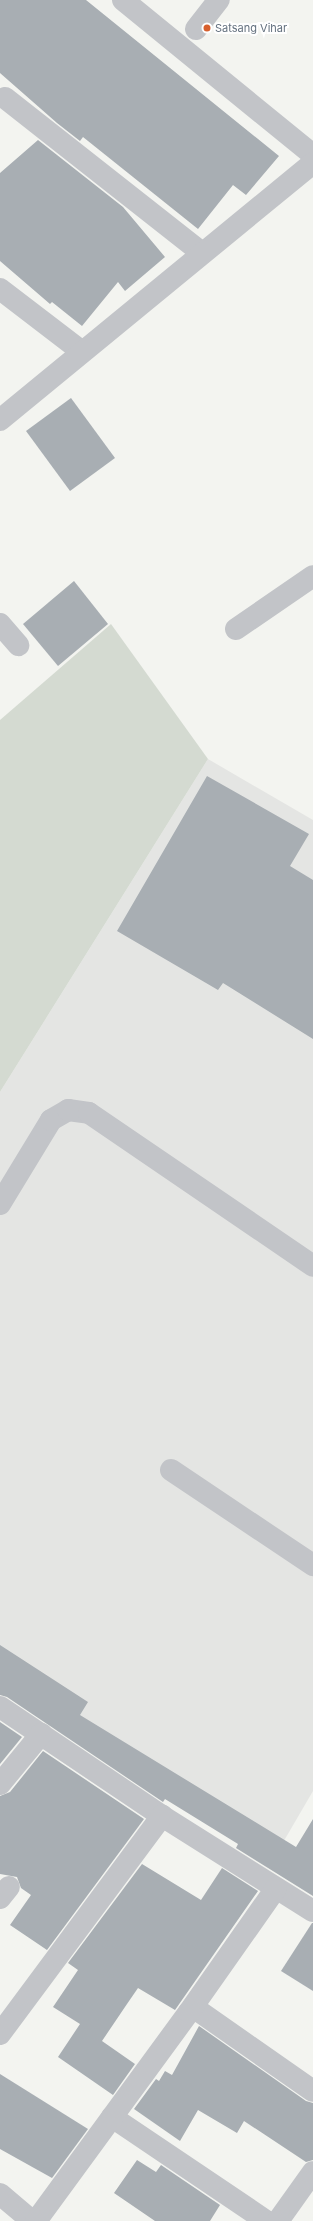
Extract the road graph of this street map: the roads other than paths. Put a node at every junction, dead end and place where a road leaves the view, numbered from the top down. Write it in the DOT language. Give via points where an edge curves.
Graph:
graph roads {
  1 [pos="123,0"];
  2 [pos="220,0"];
  3 [pos="196,29"];
  4 [pos="5,98"];
  5 [pos="313,155"];
  6 [pos="313,163"];
  7 [pos="202,253"];
  8 [pos="0,289"];
  9 [pos="81,352"];
  10 [pos="0,420"];
  11 [pos="313,576"];
  12 [pos="0,624"];
  13 [pos="236,629"];
  14 [pos="18,644"];
  15 [pos="0,1204"];
  16 [pos="313,1266"];
  17 [pos="171,1470"];
  18 [pos="313,1566"];
  19 [pos="0,1707"];
  20 [pos="42,1734"];
  21 [pos="0,1784"];
  22 [pos="162,1816"];
  23 [pos="276,1888"];
  24 [pos="313,1912"];
  25 [pos="193,2007"];
  26 [pos="0,2034"];
  27 [pos="313,2091"];
  28 [pos="112,2117"];
  29 [pos="313,2172"];
  30 [pos="0,2194"];
  31 [pos="32,2221"];
  32 [pos="36,2221"];
  33 [pos="266,2221"];
  34 [pos="278,2221"];
  1 -- 5 [label="street"];
  2 -- 3 [label="street"];
  4 -- 7 [label="street"];
  6 -- 7 [label="street"];
  7 -- 9 [label="street"];
  8 -- 9 [label="street"];
  9 -- 10 [label="street"];
  11 -- 13 [label="street"];
  12 -- 14 [label="street"];
  15 -- 16 [label="street" via="51,1120 68,1110 89,1113"];
  17 -- 18 [label="street"];
  19 -- 20 [label="street"];
  20 -- 21 [label="street"];
  20 -- 22 [label="street"];
  22 -- 23 [label="street"];
  22 -- 26 [label="street"];
  23 -- 24 [label="street"];
  23 -- 25 [label="street"];
  25 -- 27 [label="street"];
  25 -- 28 [label="street"];
  28 -- 32 [label="street"];
  28 -- 33 [label="street"];
  29 -- 34 [label="street"];
  30 -- 31 [label="street"];
}
